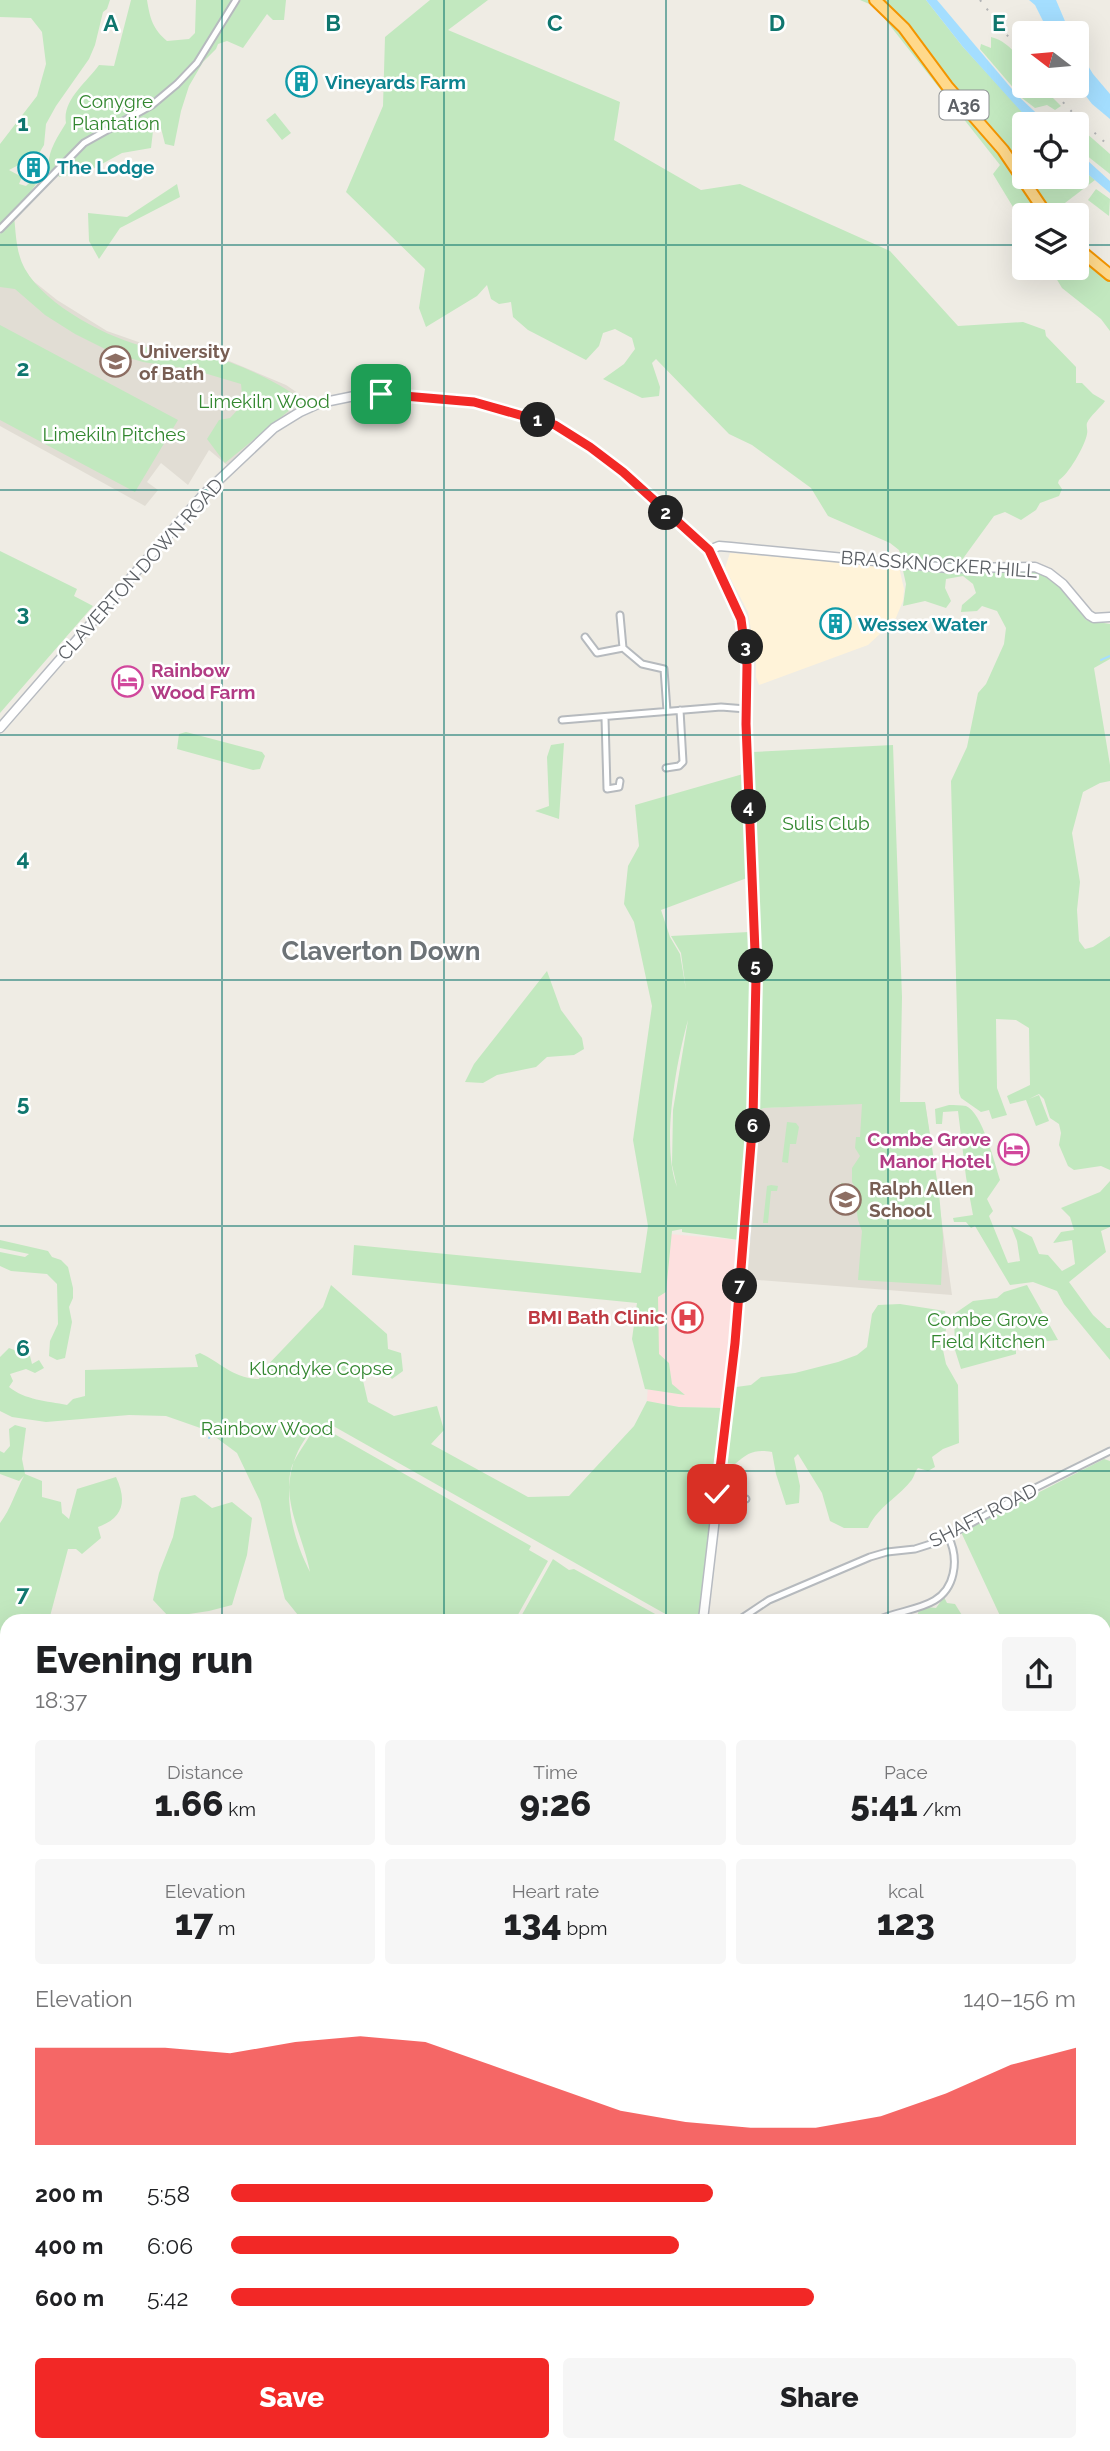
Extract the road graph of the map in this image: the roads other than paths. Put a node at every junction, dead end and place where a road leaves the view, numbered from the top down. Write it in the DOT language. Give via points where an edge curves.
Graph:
graph roads {
  1 [pos="236,0"];
  2 [pos="874,0"];
  3 [pos="1039,203"];
  4 [pos="0,229"];
  5 [pos="1089,258"];
  6 [pos="1110,275"];
  7 [pos="709,550"];
  8 [pos="620,615"];
  9 [pos="1110,617"];
  10 [pos="585,637"];
  11 [pos="623,648"];
  12 [pos="746,709"];
  13 [pos="680,710"];
  14 [pos="667,711"];
  15 [pos="605,718"];
  16 [pos="562,720"];
  17 [pos="0,728"];
  18 [pos="666,769"];
  19 [pos="620,781"];
  20 [pos="1109,1454"];
  21 [pos="717,1494"];
  22 [pos="746,1499"];
  23 [pos="948,1536"];
  24 [pos="704,1614"];
  25 [pos="748,1614"];
  26 [pos="904,1614"];
  1 -- 4 [label="street" via="197,64 177,84 152,105 84,143"];
  2 -- 3 [label="highway, A36" via="904,28 999,145"];
  5 -- 6 [label="highway"];
  7 -- 9 [label="street, BRASSKNOCKER HILL" via="719,546 948,568 1035,567 1063,584 1089,615"];
  7 -- 12 [label="street, CLAVERTON DOWN ROAD" via="741,619"];
  7 -- 17 [label="street, CLAVERTON DOWN ROAD" via="623,472 555,425 474,402 364,394 320,403 274,428 203,495"];
  8 -- 11 [label="street"];
  10 -- 11 [label="street" via="597,653"];
  11 -- 14 [label="street" via="642,664 664,669"];
  12 -- 13 [label="street"];
  12 -- 21 [label="street, CLAVERTON DOWN ROAD" via="756,977 753,1119"];
  13 -- 14 [label="street"];
  13 -- 18 [label="street" via="683,762"];
  14 -- 15 [label="street"];
  15 -- 16 [label="street"];
  15 -- 19 [label="street" via="607,789 619,787"];
  20 -- 23 [label="street, SHAFT ROAD"];
  21 -- 22 [label="street"];
  21 -- 24 [label="street, CLAVERTON DOWN ROAD"];
  23 -- 25 [label="street, SHAFT ROAD" via="915,1549 870,1557 769,1600"];
  23 -- 26 [label="street" via="954,1559 950,1585 930,1604"];
}
